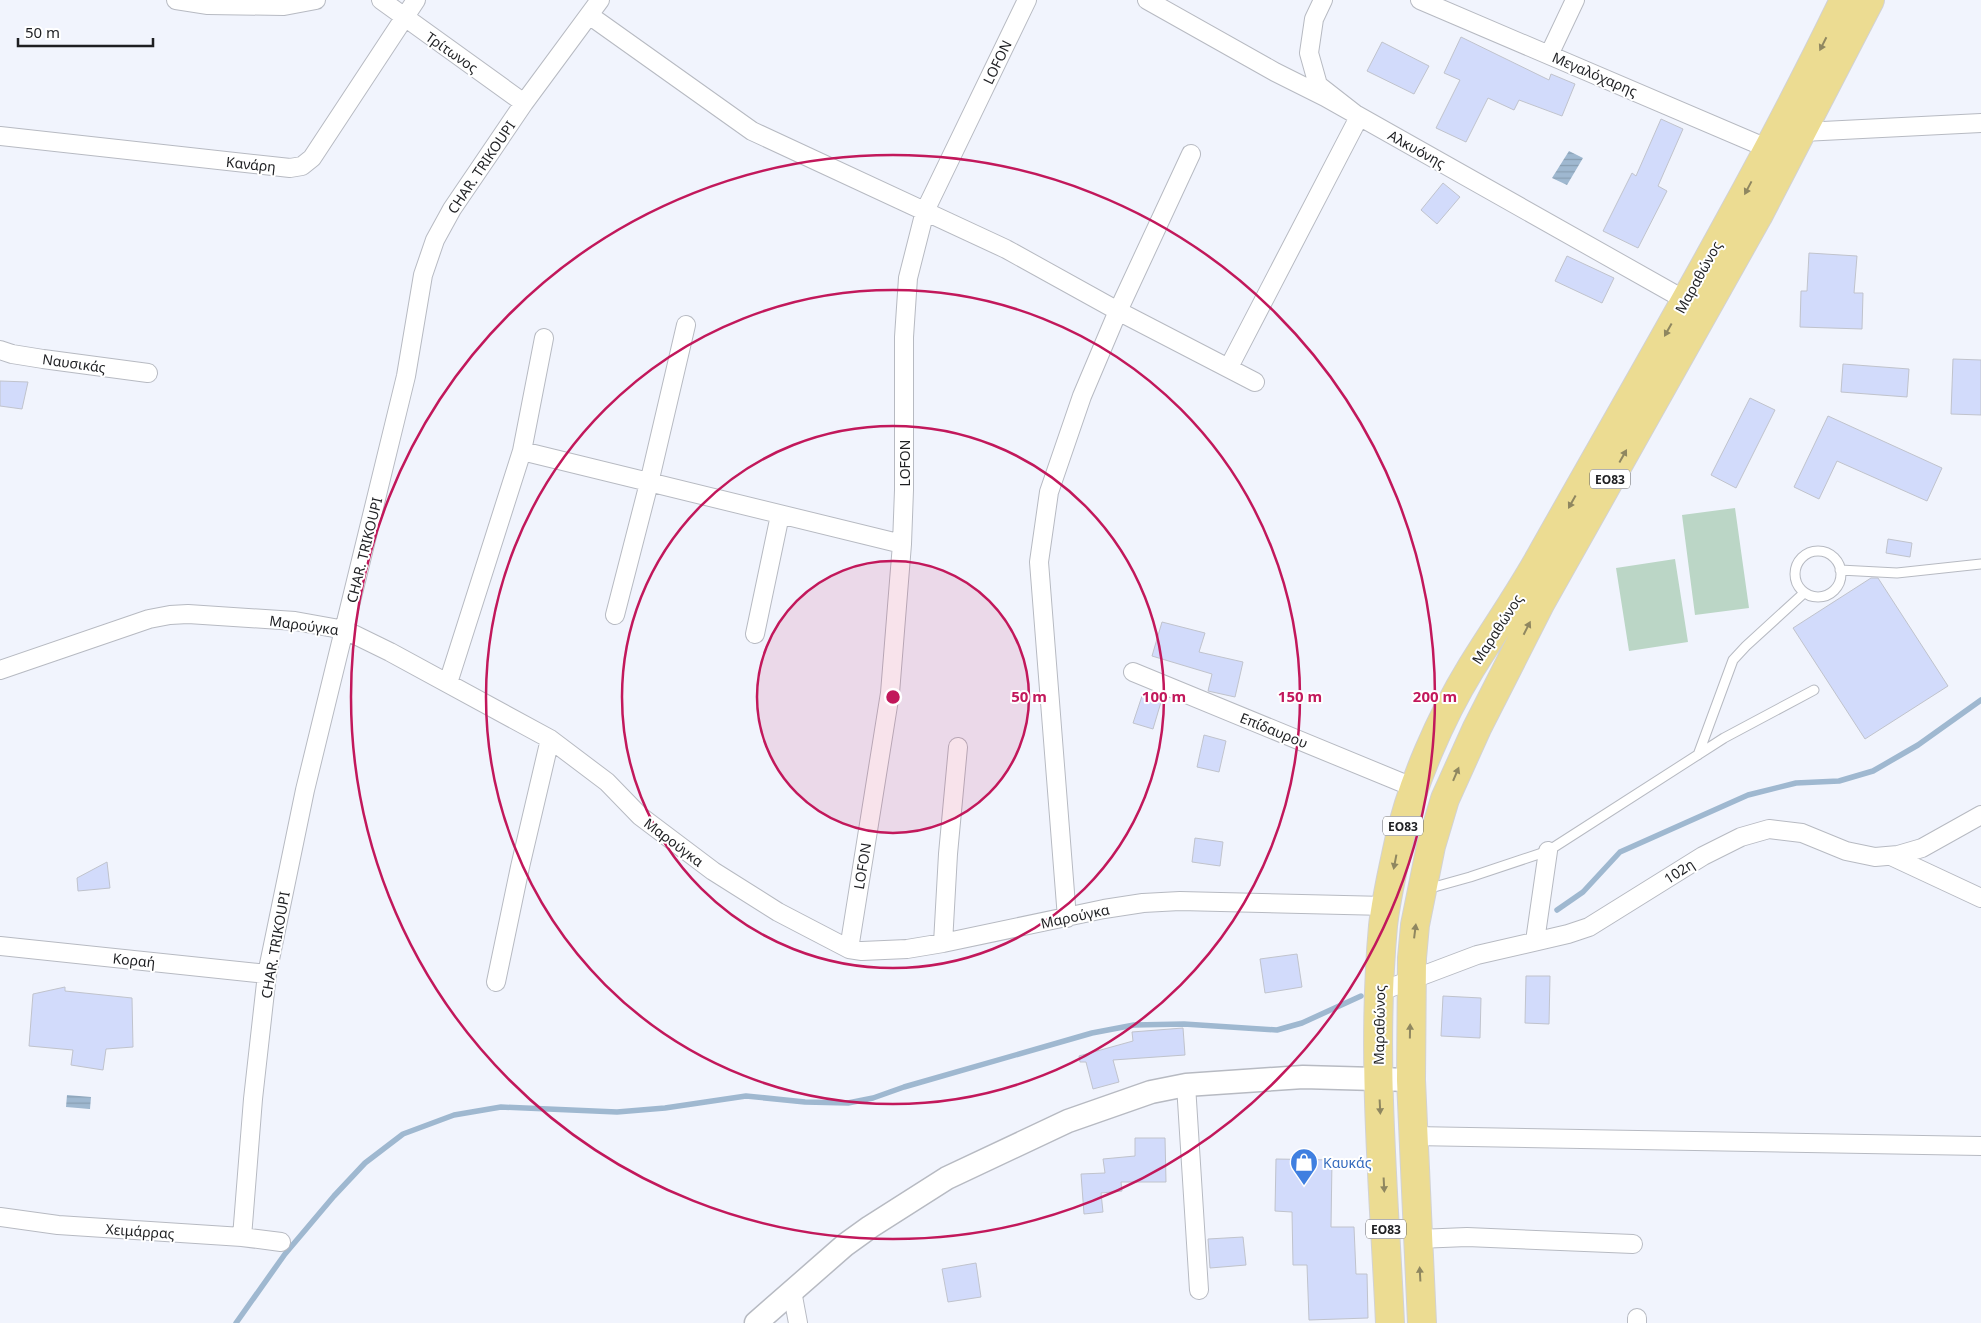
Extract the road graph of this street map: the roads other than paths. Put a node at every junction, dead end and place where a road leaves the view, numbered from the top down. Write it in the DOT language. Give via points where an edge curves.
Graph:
graph roads {
  1 [pos="176,0"];
  2 [pos="316,0"];
  3 [pos="381,0"];
  4 [pos="416,0"];
  5 [pos="600,0"];
  6 [pos="1027,0"];
  7 [pos="1147,0"];
  8 [pos="1323,0"];
  9 [pos="1422,0"];
  10 [pos="1575,0"];
  11 [pos="1844,0"];
  12 [pos="1870,0"];
  13 [pos="589,15"];
  14 [pos="404,17"];
  15 [pos="1549,55"];
  16 [pos="524,103"];
  17 [pos="1359,117"];
  18 [pos="1981,123"];
  19 [pos="1803,132"];
  20 [pos="0,136"];
  21 [pos="1769,149"];
  22 [pos="1191,154"];
  23 [pos="925,211"];
  24 [pos="1685,300"];
  25 [pos="1118,310"];
  26 [pos="686,325"];
  27 [pos="544,338"];
  28 [pos="0,350"];
  29 [pos="1229,367"];
  30 [pos="148,373"];
  31 [pos="1256,382"];
  32 [pos="522,451"];
  33 [pos="650,483"];
  34 [pos="780,515"];
  35 [pos="902,544"];
  36 [pos="1981,564"];
  37 [pos="1840,570"];
  38 [pos="1804,592"];
  39 [pos="615,615"];
  40 [pos="345,630"];
  41 [pos="755,634"];
  42 [pos="0,670"];
  43 [pos="1132,672"];
  44 [pos="448,684"];
  45 [pos="1814,690"];
  46 [pos="550,739"];
  47 [pos="958,747"];
  48 [pos="1698,755"];
  49 [pos="1415,788"];
  50 [pos="1981,816"];
  51 [pos="1548,851"];
  52 [pos="1891,856"];
  53 [pos="1422,890"];
  54 [pos="1981,898"];
  55 [pos="1386,906"];
  56 [pos="1067,918"];
  57 [pos="1535,941"];
  58 [pos="944,943"];
  59 [pos="0,946"];
  60 [pos="849,949"];
  61 [pos="267,974"];
  62 [pos="1411,979"];
  63 [pos="496,982"];
  64 [pos="1379,992"];
  65 [pos="1378,1079"];
  66 [pos="1411,1080"];
  67 [pos="1186,1085"];
  68 [pos="1413,1136"];
  69 [pos="1981,1146"];
  70 [pos="0,1217"];
  71 [pos="242,1238"];
  72 [pos="1418,1239"];
  73 [pos="281,1242"];
  74 [pos="1633,1244"];
  75 [pos="1199,1290"];
  76 [pos="792,1291"];
  77 [pos="756,1323"];
  78 [pos="798,1323"];
  79 [pos="1390,1323"];
  80 [pos="1422,1323"];
  1 -- 2 [label="street" via="208,5 284,6"];
  3 -- 14 [label="street, Τρίτωνος"];
  4 -- 14 [label="street, Κανάρη"];
  5 -- 13 [label="street, CHAR. TRIKOUPI"];
  6 -- 23 [label="street, LOFON"];
  7 -- 17 [label="street, Αλκυόνης"];
  8 -- 17 [label="street" via="1314,19 1309,53 1318,85"];
  9 -- 15 [label="street, Μεγαλόχαρης"];
  10 -- 15 [label="street"];
  11 -- 21 [label="main road, Μαραθώνος / ΕΟ83, one-way"];
  12 -- 19 [label="main road, Μαραθώνος / ΕΟ83"];
  13 -- 16 [label="street, CHAR. TRIKOUPI"];
  13 -- 23 [label="street" via="752,131"];
  14 -- 16 [label="street, Τρίτωνος"];
  14 -- 20 [label="street, Κανάρη" via="312,158 302,166 290,168"];
  15 -- 21 [label="street, Μεγαλόχαρης"];
  16 -- 40 [label="street, CHAR. TRIKOUPI" via="452,208 435,240 423,275 406,376"];
  17 -- 24 [label="street, Αλκυόνης"];
  17 -- 29 [label="street"];
  18 -- 19 [label="street"];
  53 -- 19 [label="main road, Μαραθώνος / ΕΟ83, one-way" via="1445,799 1476,728 1540,604"];
  21 -- 24 [label="main road, Μαραθώνος / ΕΟ83, one-way"];
  22 -- 25 [label="street"];
  23 -- 25 [label="street" via="1024,258"];
  23 -- 35 [label="street, LOFON" via="908,278 904,336"];
  24 -- 49 [label="main road, Μαραθώνος / ΕΟ83, one-way" via="1520,593 1470,671 1447,714"];
  25 -- 29 [label="street"];
  25 -- 56 [label="street" via="1082,396 1049,492 1039,562"];
  26 -- 33 [label="street"];
  27 -- 32 [label="street"];
  28 -- 30 [label="street, Ναυσικάς"];
  29 -- 31 [label="street"];
  32 -- 33 [label="street"];
  32 -- 44 [label="street"];
  33 -- 34 [label="street"];
  33 -- 39 [label="street"];
  34 -- 35 [label="street"];
  34 -- 41 [label="street"];
  35 -- 60 [label="street, LOFON" via="890,693"];
  36 -- 37 [label="lane" via="1897,573"];
  37 -- 38 [label="lane" via="1838,585 1826,595 1811,596"];
  37 -- 38 [label="lane" via="1838,563 1827,553 1805,554 1794,573"];
  38 -- 48 [label="lane" via="1733,660"];
  40 -- 42 [label="street, Μαρούγκα" via="295,622 170,615 149,619"];
  40 -- 44 [label="street, Μαρούγκα"];
  40 -- 61 [label="street, CHAR. TRIKOUPI" via="305,790"];
  43 -- 49 [label="street, Επίδαυρου"];
  44 -- 46 [label="street, Μαρούγκα"];
  45 -- 48 [label="lane"];
  46 -- 60 [label="street, Μαρούγκα" via="607,782 640,816 713,871 778,912"];
  46 -- 63 [label="street"];
  47 -- 58 [label="street"];
  48 -- 51 [label="lane"];
  49 -- 55 [label="main road, Μαραθώνος / ΕΟ83, one-way" via="1399,838"];
  50 -- 52 [label="street, 102η" via="1922,848"];
  51 -- 53 [label="lane"];
  51 -- 57 [label="street"];
  52 -- 54 [label="street"];
  52 -- 57 [label="street, 102η" via="1875,857 1846,851 1802,833 1769,828 1740,837 1703,856 1589,927"];
  62 -- 53 [label="main road, Μαραθώνος / ΕΟ83, one-way" via="1415,925"];
  55 -- 56 [label="street, Μαρούγκα" via="1180,901 1143,903"];
  55 -- 64 [label="main road, Μαραθώνος / ΕΟ83"];
  56 -- 58 [label="street, Μαρούγκα"];
  57 -- 62 [label="street, 102η" via="1477,956"];
  58 -- 60 [label="street, Μαρούγκα" via="889,950"];
  59 -- 61 [label="street, Κοραή"];
  61 -- 71 [label="street, CHAR. TRIKOUPI"];
  62 -- 64 [label="street, 102η"];
  66 -- 62 [label="main road, Μαραθώνος / ΕΟ83, one-way"];
  64 -- 65 [label="main road, Μαραθώνος / ΕΟ83"];
  65 -- 66 [label="street"];
  65 -- 67 [label="street" via="1303,1076"];
  65 -- 79 [label="main road, Μαραθώνος / ΕΟ83, one-way"];
  66 -- 68 [label="main road, Μαραθώνος / ΕΟ83"];
  67 -- 75 [label="street"];
  67 -- 76 [label="street" via="1151,1092 1068,1121 947,1178 845,1244"];
  68 -- 69 [label="street"];
  68 -- 72 [label="main road, Μαραθώνος / ΕΟ83"];
  70 -- 71 [label="street, Χειμάρρας" via="58,1225"];
  71 -- 73 [label="street, Χειμάρρας"];
  72 -- 74 [label="street" via="1467,1237"];
  80 -- 72 [label="main road, Μαραθώνος / ΕΟ83, one-way"];
  76 -- 77 [label="street"];
  76 -- 78 [label="street"];
}
